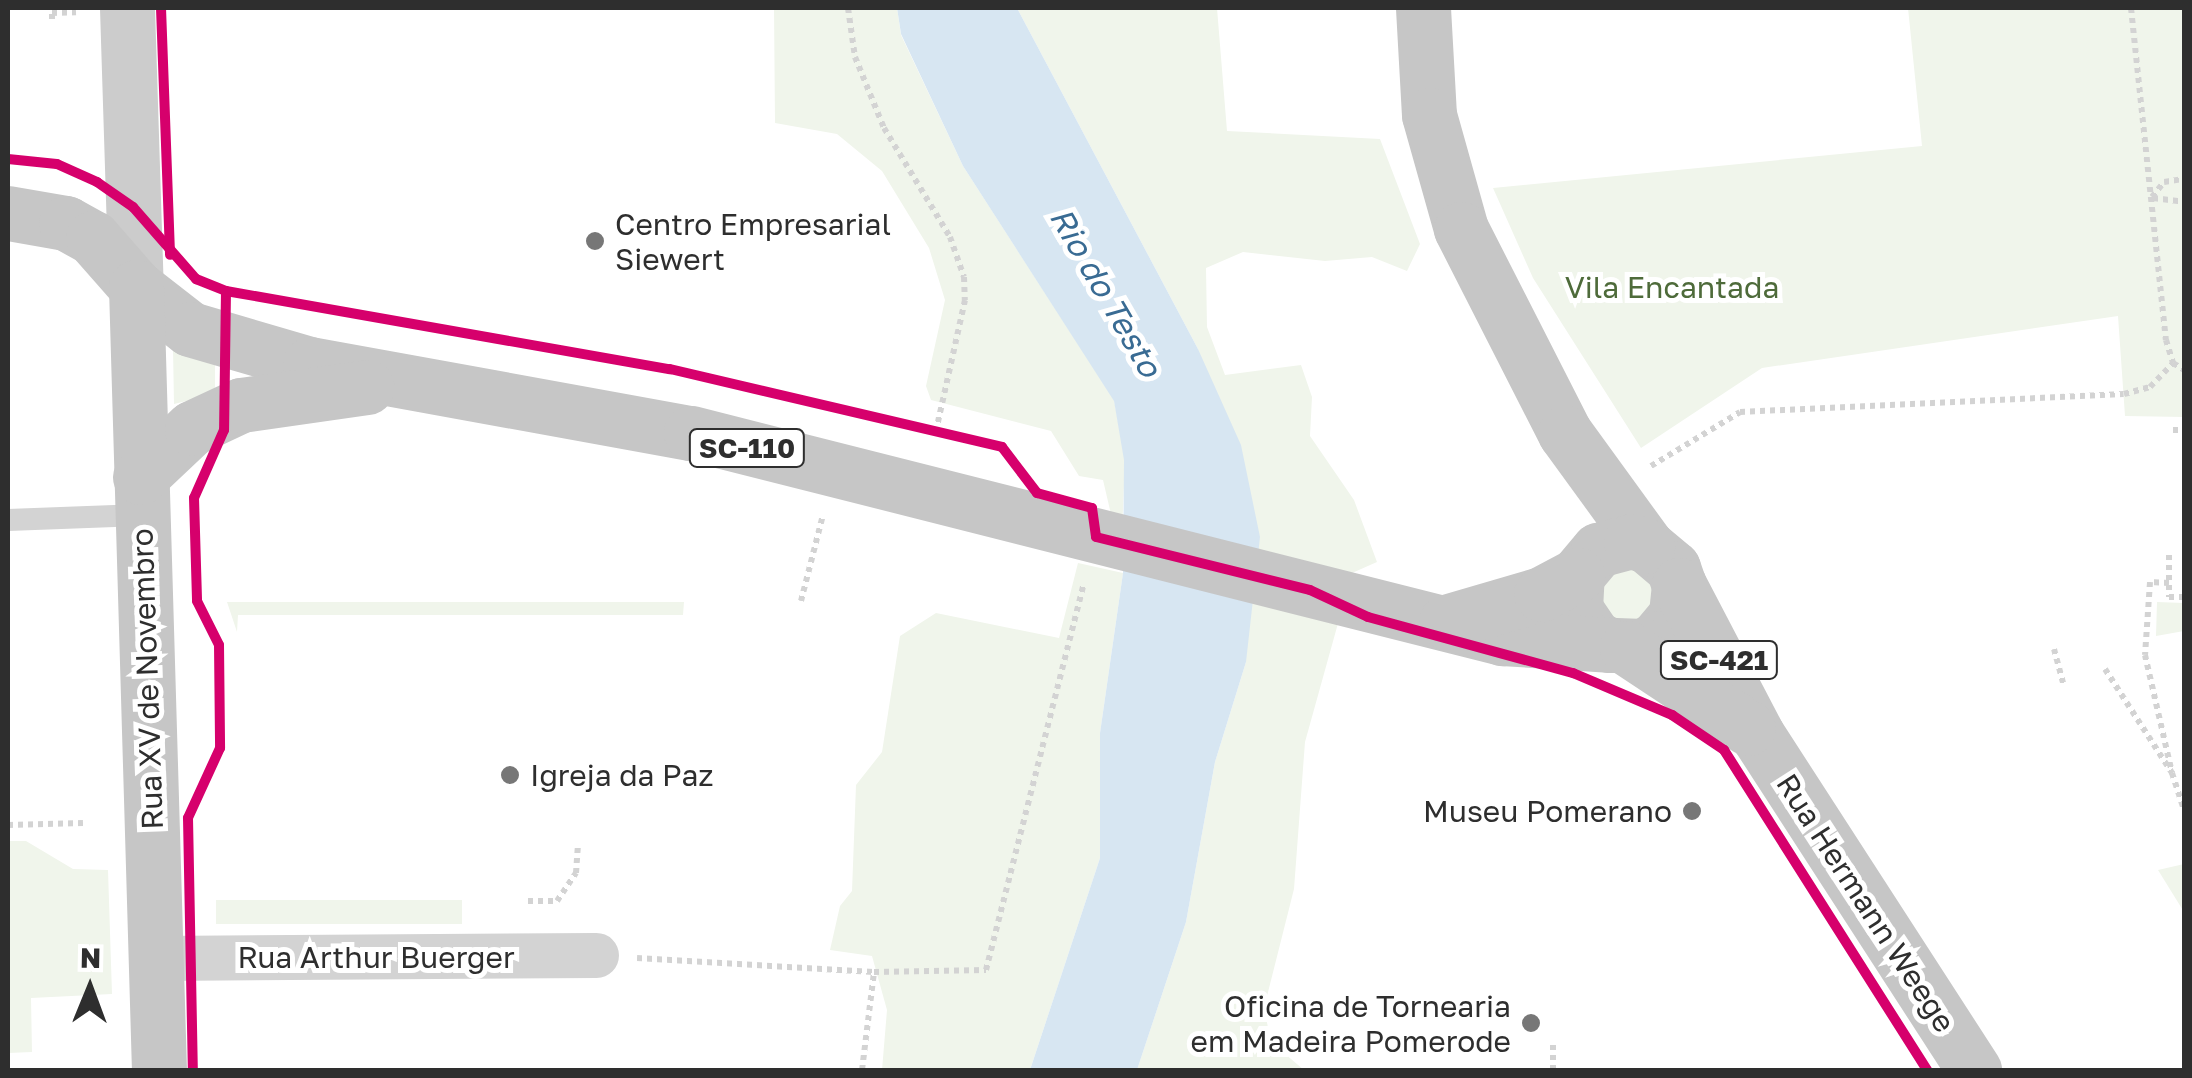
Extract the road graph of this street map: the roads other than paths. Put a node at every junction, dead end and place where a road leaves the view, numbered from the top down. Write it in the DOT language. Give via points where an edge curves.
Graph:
graph roads {
  1 [pos="128,8"];
  2 [pos="1423,8"];
  3 [pos="8,212"];
  4 [pos="136,287"];
  5 [pos="394,382"];
  6 [pos="1565,432"];
  7 [pos="141,496"];
  8 [pos="8,520"];
  9 [pos="1663,565"];
  10 [pos="1581,568"];
  11 [pos="1443,622"];
  12 [pos="1618,646"];
  13 [pos="1758,736"];
  14 [pos="596,956"];
  15 [pos="156,958"];
  16 [pos="159,1070"];
  17 [pos="1974,1070"];
  1 -- 4 [label="main road"];
  2 -- 6 [label="main road, Rua Hermann Weege" via="1429,115 1460,229"];
  3 -- 4 [label="main road" via="35,214 93,238"];
  4 -- 5 [label="main road" via="190,329"];
  4 -- 7 [label="main road, Rua XV de Novembro"];
  5 -- 7 [label="main road" via="240,405 192,428"];
  5 -- 11 [label="main road, SC-110" via="608,416"];
  6 -- 9 [label="main road, Rua Hermann Weege"];
  6 -- 10 [label="main road, Rua Hermann Weege"];
  7 -- 8 [label="lane"];
  7 -- 15 [label="main road, Rua XV de Novembro"];
  9 -- 10 [label="main road" via="1614,544"];
  9 -- 12 [label="main road" via="1668,628"];
  9 -- 13 [label="main road, Rua Hermann Weege / SC-421"];
  10 -- 11 [label="main road, SC-110" via="1542,594"];
  10 -- 12 [label="main road" via="1575,609 1582,624"];
  11 -- 12 [label="main road, SC-110" via="1541,644"];
  12 -- 13 [label="main road, Rua Hermann Weege / SC-421"];
  13 -- 17 [label="main road, Rua Hermann Weege / SC-421"];
  14 -- 15 [label="street, Rua Arthur Buerger"];
  15 -- 16 [label="main road, Rua XV de Novembro"];
}
